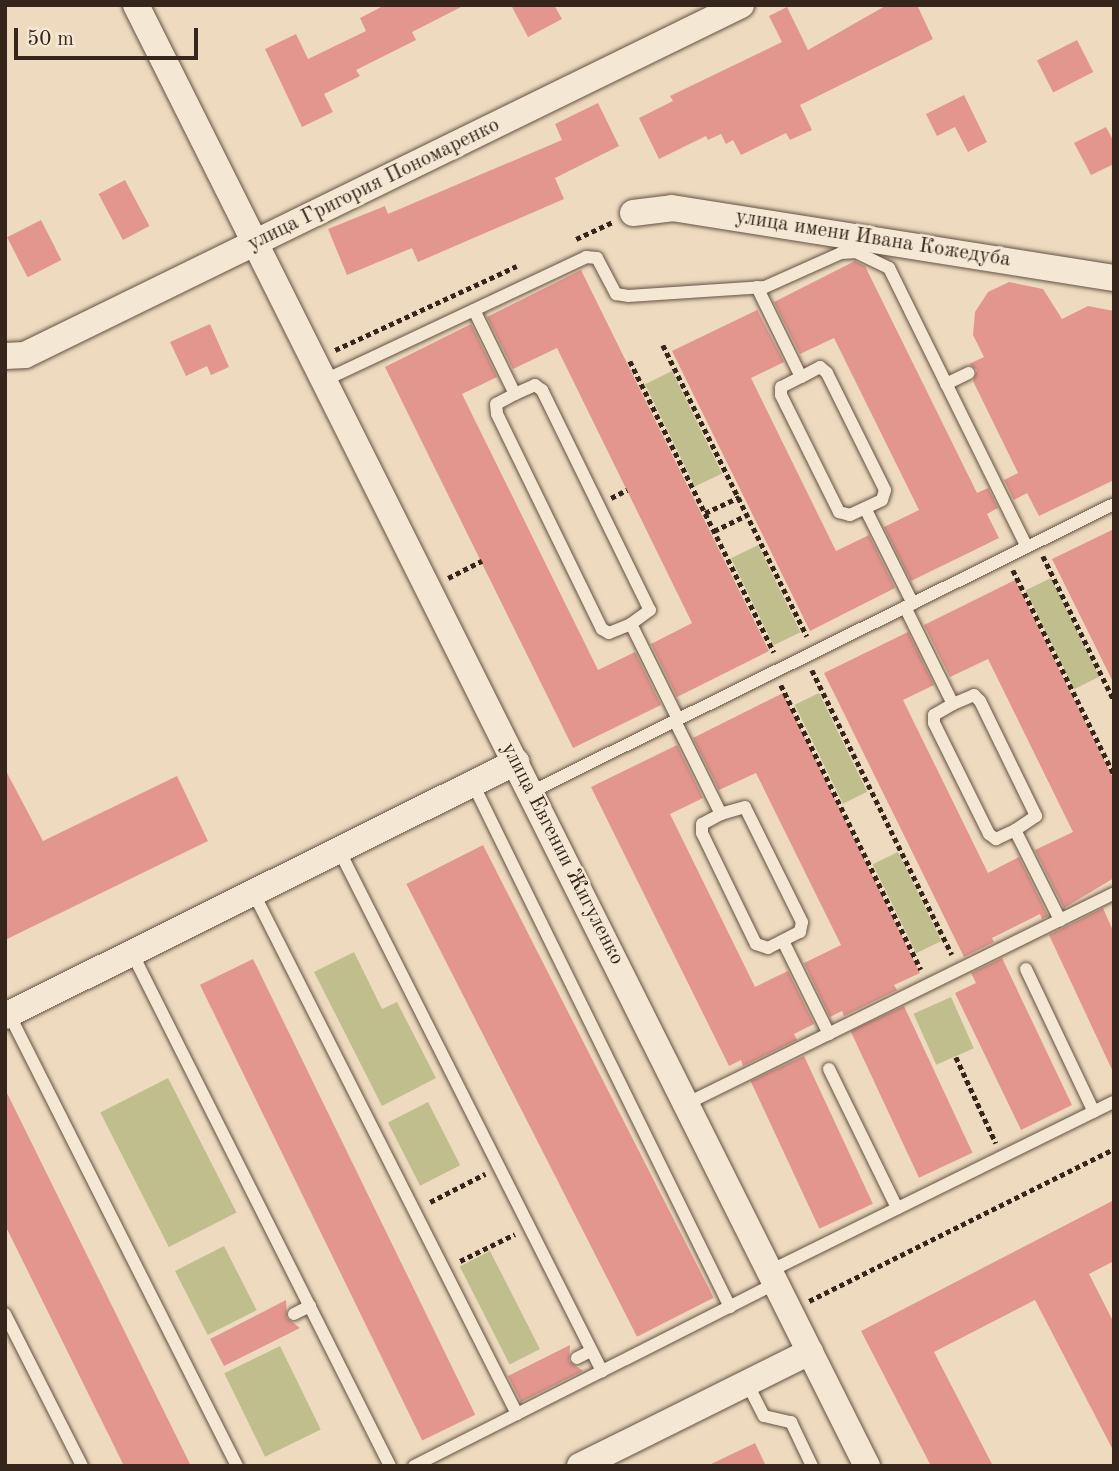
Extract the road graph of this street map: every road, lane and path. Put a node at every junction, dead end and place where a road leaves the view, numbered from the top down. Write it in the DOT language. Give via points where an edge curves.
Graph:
graph roads {
  1 [pos="136,5"];
  2 [pos="741,5"];
  3 [pos="633,213"];
  4 [pos="257,241"];
  5 [pos="571,242"];
  6 [pos="521,265"];
  7 [pos="1114,278"];
  8 [pos="757,287"];
  9 [pos="474,310"];
  10 [pos="663,345"];
  11 [pos="5,356"];
  12 [pos="630,361"];
  13 [pos="320,369"];
  14 [pos="969,373"];
  15 [pos="801,376"];
  16 [pos="946,384"];
  17 [pos="515,394"];
  18 [pos="739,497"];
  19 [pos="1114,505"];
  20 [pos="866,508"];
  21 [pos="705,513"];
  22 [pos="747,515"];
  23 [pos="714,531"];
  24 [pos="1032,545"];
  25 [pos="1007,557"];
  26 [pos="482,562"];
  27 [pos="429,587"];
  28 [pos="909,606"];
  29 [pos="631,625"];
  30 [pos="810,654"];
  31 [pos="778,670"];
  32 [pos="1114,700"];
  33 [pos="953,704"];
  34 [pos="676,720"];
  35 [pos="516,762"];
  36 [pos="1114,774"];
  37 [pos="472,784"];
  38 [pos="531,792"];
  39 [pos="721,814"];
  40 [pos="1016,830"];
  41 [pos="339,850"];
  42 [pos="253,892"];
  43 [pos="1114,894"];
  44 [pos="1060,920"];
  45 [pos="783,940"];
  46 [pos="132,953"];
  47 [pos="960,969"];
  48 [pos="1026,969"];
  49 [pos="929,985"];
  50 [pos="7,1015"];
  51 [pos="829,1034"];
  52 [pos="956,1057"];
  53 [pos="829,1069"];
  54 [pos="1114,1102"];
  55 [pos="687,1104"];
  56 [pos="1094,1112"];
  57 [pos="1114,1149"];
  58 [pos="1003,1157"];
  59 [pos="499,1167"];
  60 [pos="897,1208"];
  61 [pos="414,1210"];
  62 [pos="529,1227"];
  63 [pos="444,1269"];
  64 [pos="773,1277"];
  65 [pos="310,1306"];
  66 [pos="730,1307"];
  67 [pos="790,1311"];
  68 [pos="5,1314"];
  69 [pos="294,1314"];
  70 [pos="591,1351"];
  71 [pos="810,1352"];
  72 [pos="577,1358"];
  73 [pos="602,1371"];
  74 [pos="747,1383"];
  75 [pos="516,1414"];
  76 [pos="82,1466"];
  77 [pos="237,1466"];
  78 [pos="390,1466"];
  79 [pos="414,1466"];
  80 [pos="580,1466"];
  81 [pos="812,1466"];
  82 [pos="867,1466"];
  1 -- 4 [label="street, улица Евгении Жигуленко"];
  2 -- 4 [label="street, улица Григория Пономаренко"];
  3 -- 5 [label="path"];
  3 -- 7 [label="street, улица имени Ивана Кожедуба" via="672,208"];
  4 -- 11 [label="street, улица Григория Пономаренко" via="24,355"];
  4 -- 13 [label="street, улица Евгении Жигуленко"];
  6 -- 13 [label="path"];
  8 -- 9 [label="lane" via="621,296 600,261 591,256"];
  8 -- 15 [label="lane"];
  8 -- 16 [label="lane" via="782,282 849,251 879,260 889,268"];
  9 -- 13 [label="lane"];
  9 -- 17 [label="lane"];
  10 -- 18 [label="path"];
  12 -- 21 [label="path"];
  13 -- 27 [label="street, улица Евгении Жигуленко"];
  14 -- 16 [label="lane"];
  15 -- 20 [label="lane" via="825,369 868,454 886,494"];
  15 -- 20 [label="lane" via="780,391 839,512 845,516"];
  16 -- 24 [label="lane"];
  17 -- 29 [label="lane" via="535,385 542,390 650,610"];
  17 -- 29 [label="lane" via="496,404 497,414 597,617 609,633"];
  18 -- 21 [label="path"];
  18 -- 22 [label="path"];
  19 -- 24 [label="lane"];
  20 -- 28 [label="lane"];
  21 -- 23 [label="path"];
  22 -- 23 [label="path"];
  22 -- 30 [label="path"];
  23 -- 31 [label="path"];
  24 -- 25 [label="lane"];
  24 -- 32 [label="path"];
  25 -- 28 [label="lane"];
  25 -- 36 [label="path"];
  26 -- 27 [label="path"];
  27 -- 35 [label="street, улица Евгении Жигуленко"];
  28 -- 30 [label="lane"];
  28 -- 33 [label="lane"];
  29 -- 34 [label="lane"];
  30 -- 31 [label="lane"];
  30 -- 47 [label="path"];
  31 -- 34 [label="lane"];
  31 -- 49 [label="path"];
  33 -- 40 [label="lane" via="933,719 964,785 992,838"];
  33 -- 40 [label="lane" via="974,695 992,725 1036,816"];
  34 -- 38 [label="lane"];
  34 -- 39 [label="lane"];
  35 -- 37 [label="street"];
  35 -- 38 [label="street, улица Евгении Жигуленко"];
  37 -- 41 [label="street"];
  37 -- 66 [label="lane"];
  38 -- 55 [label="street, улица Евгении Жигуленко"];
  39 -- 45 [label="lane" via="741,805 754,823 804,926"];
  39 -- 45 [label="lane" via="700,829 756,944 762,949"];
  40 -- 44 [label="lane"];
  41 -- 42 [label="street"];
  41 -- 59 [label="lane"];
  42 -- 46 [label="street"];
  42 -- 61 [label="lane"];
  43 -- 44 [label="lane"];
  44 -- 47 [label="lane"];
  45 -- 51 [label="lane"];
  46 -- 50 [label="street"];
  46 -- 65 [label="lane"];
  47 -- 49 [label="lane"];
  48 -- 56 [label="lane"];
  49 -- 51 [label="lane"];
  50 -- 77 [label="lane"];
  51 -- 55 [label="lane"];
  52 -- 58 [label="path"];
  53 -- 60 [label="lane"];
  54 -- 56 [label="lane"];
  55 -- 64 [label="street, улица Евгении Жигуленко"];
  56 -- 58 [label="lane"];
  57 -- 67 [label="path"];
  58 -- 60 [label="lane"];
  59 -- 61 [label="path"];
  59 -- 62 [label="lane"];
  60 -- 64 [label="lane"];
  61 -- 63 [label="lane"];
  62 -- 63 [label="path"];
  62 -- 70 [label="lane"];
  63 -- 75 [label="lane"];
  64 -- 66 [label="lane"];
  64 -- 67 [label="street, улица Евгении Жигуленко"];
  65 -- 69 [label="lane"];
  65 -- 78 [label="lane"];
  66 -- 73 [label="lane"];
  67 -- 71 [label="street, улица Евгении Жигуленко"];
  68 -- 76 [label="lane"];
  70 -- 72 [label="lane"];
  70 -- 73 [label="lane"];
  71 -- 74 [label="street"];
  71 -- 82 [label="street, улица Евгении Жигуленко"];
  73 -- 75 [label="lane"];
  74 -- 80 [label="street"];
  74 -- 81 [label="lane" via="764,1416 791,1422"];
  75 -- 79 [label="lane"];
}
